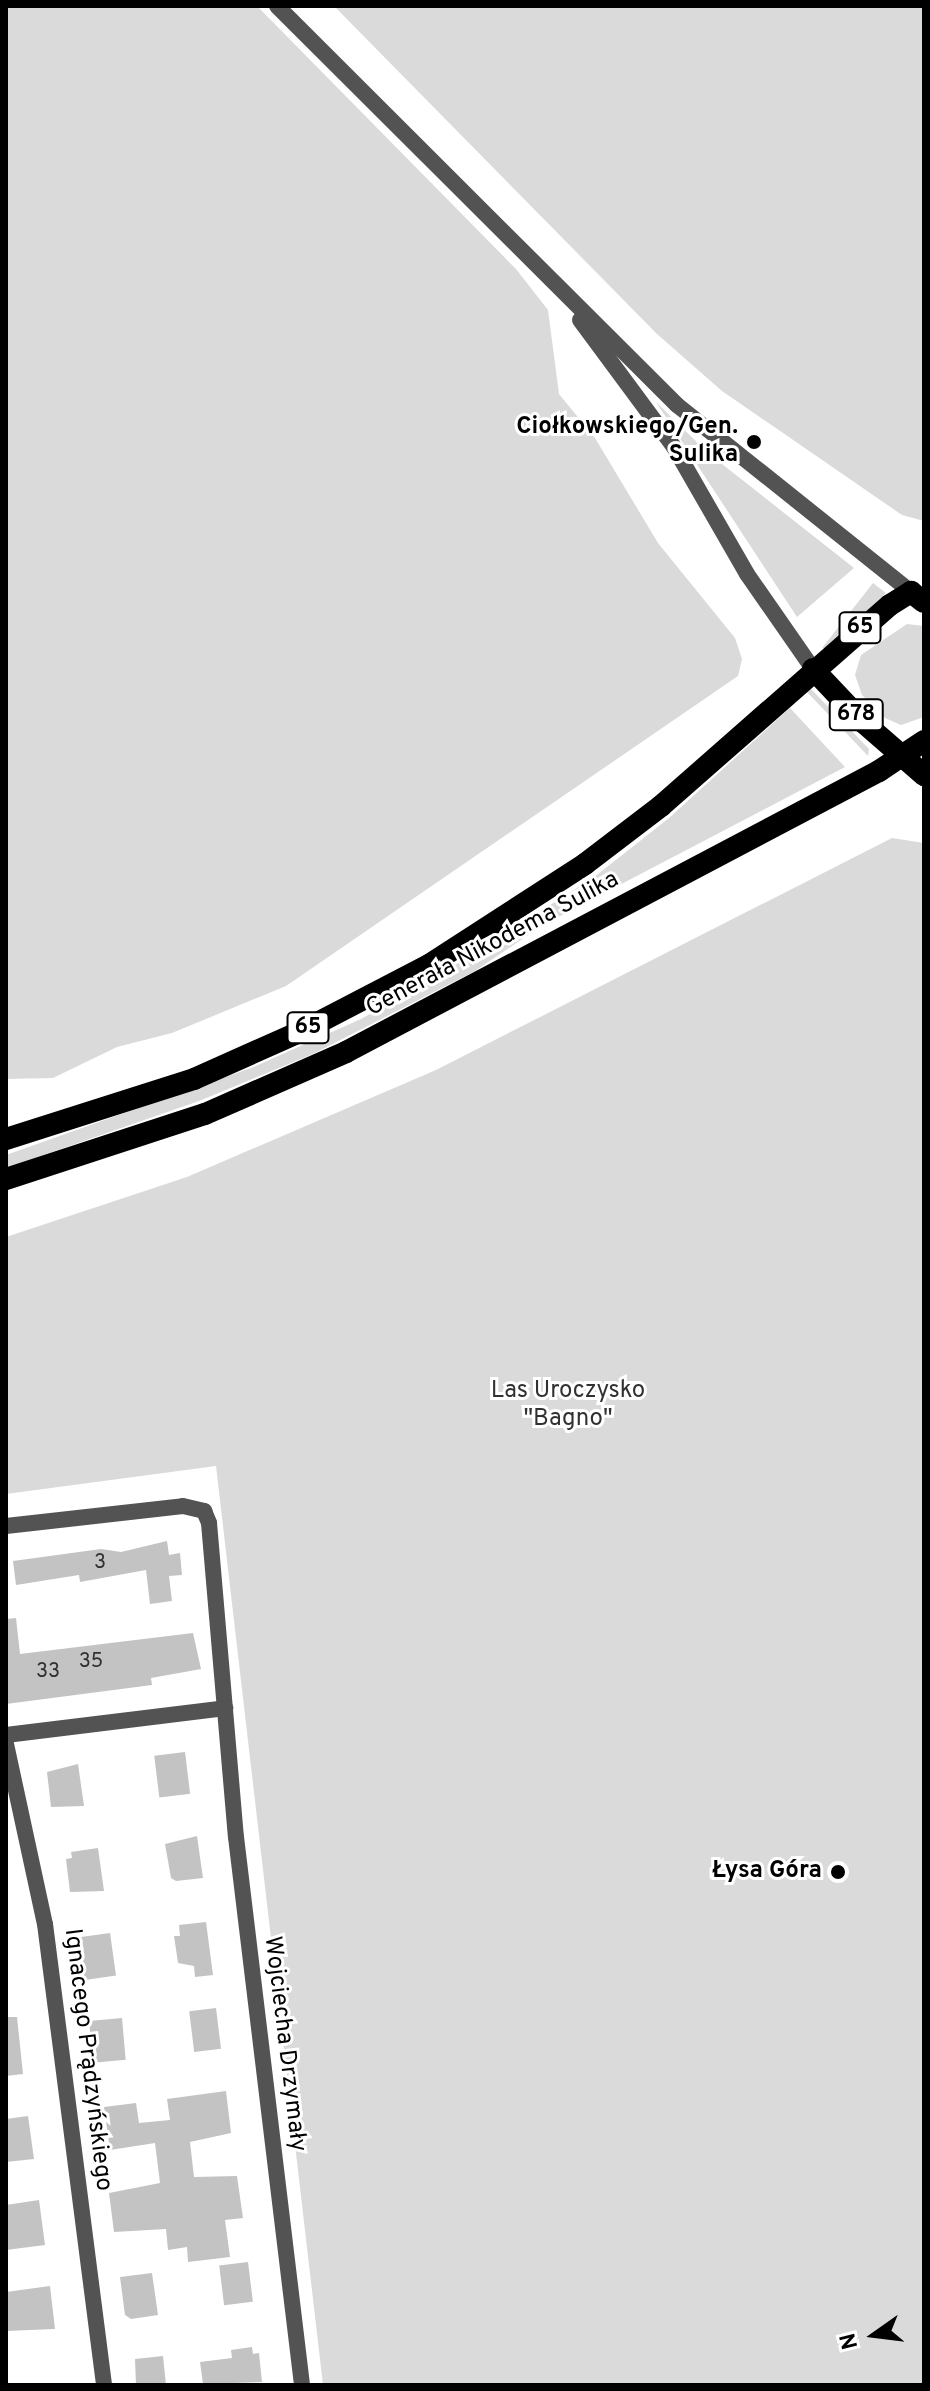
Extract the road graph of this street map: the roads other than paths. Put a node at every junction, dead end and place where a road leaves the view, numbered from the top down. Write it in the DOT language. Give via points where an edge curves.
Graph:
graph roads {
  1 [pos="277,6"];
  2 [pos="523,256"];
  3 [pos="917,597"];
  4 [pos="813,669"];
  5 [pos="924,741"];
  6 [pos="901,758"];
  7 [pos="924,775"];
  8 [pos="6,1139"];
  9 [pos="6,1179"];
  10 [pos="6,1526"];
  11 [pos="225,1708"];
  12 [pos="6,1735"];
  13 [pos="6,1744"];
  14 [pos="104,2385"];
  15 [pos="302,2385"];
  1 -- 2 [label="street"];
  2 -- 3 [label="street" via="677,405"];
  2 -- 4 [label="street" via="626,377 674,447 747,574"];
  3 -- 4 [label="highway, 65"];
  4 -- 6 [label="highway, 678"];
  4 -- 8 [label="highway, Generała Nikodema Sulika / 65" via="661,806 429,965 194,1079"];
  5 -- 6 [label="highway, 65"];
  6 -- 7 [label="highway, 678"];
  6 -- 9 [label="highway, Generała Nikodema Sulika / 65" via="302,1073 205,1114"];
  10 -- 11 [label="street, Wojciecha Drzymały" via="183,1506 204,1511 219,1610"];
  11 -- 12 [label="street"];
  11 -- 15 [label="street, Wojciecha Drzymały" via="247,1941"];
  13 -- 14 [label="street, Ignacego Prądzyńskiego" via="45,1924"];
}
